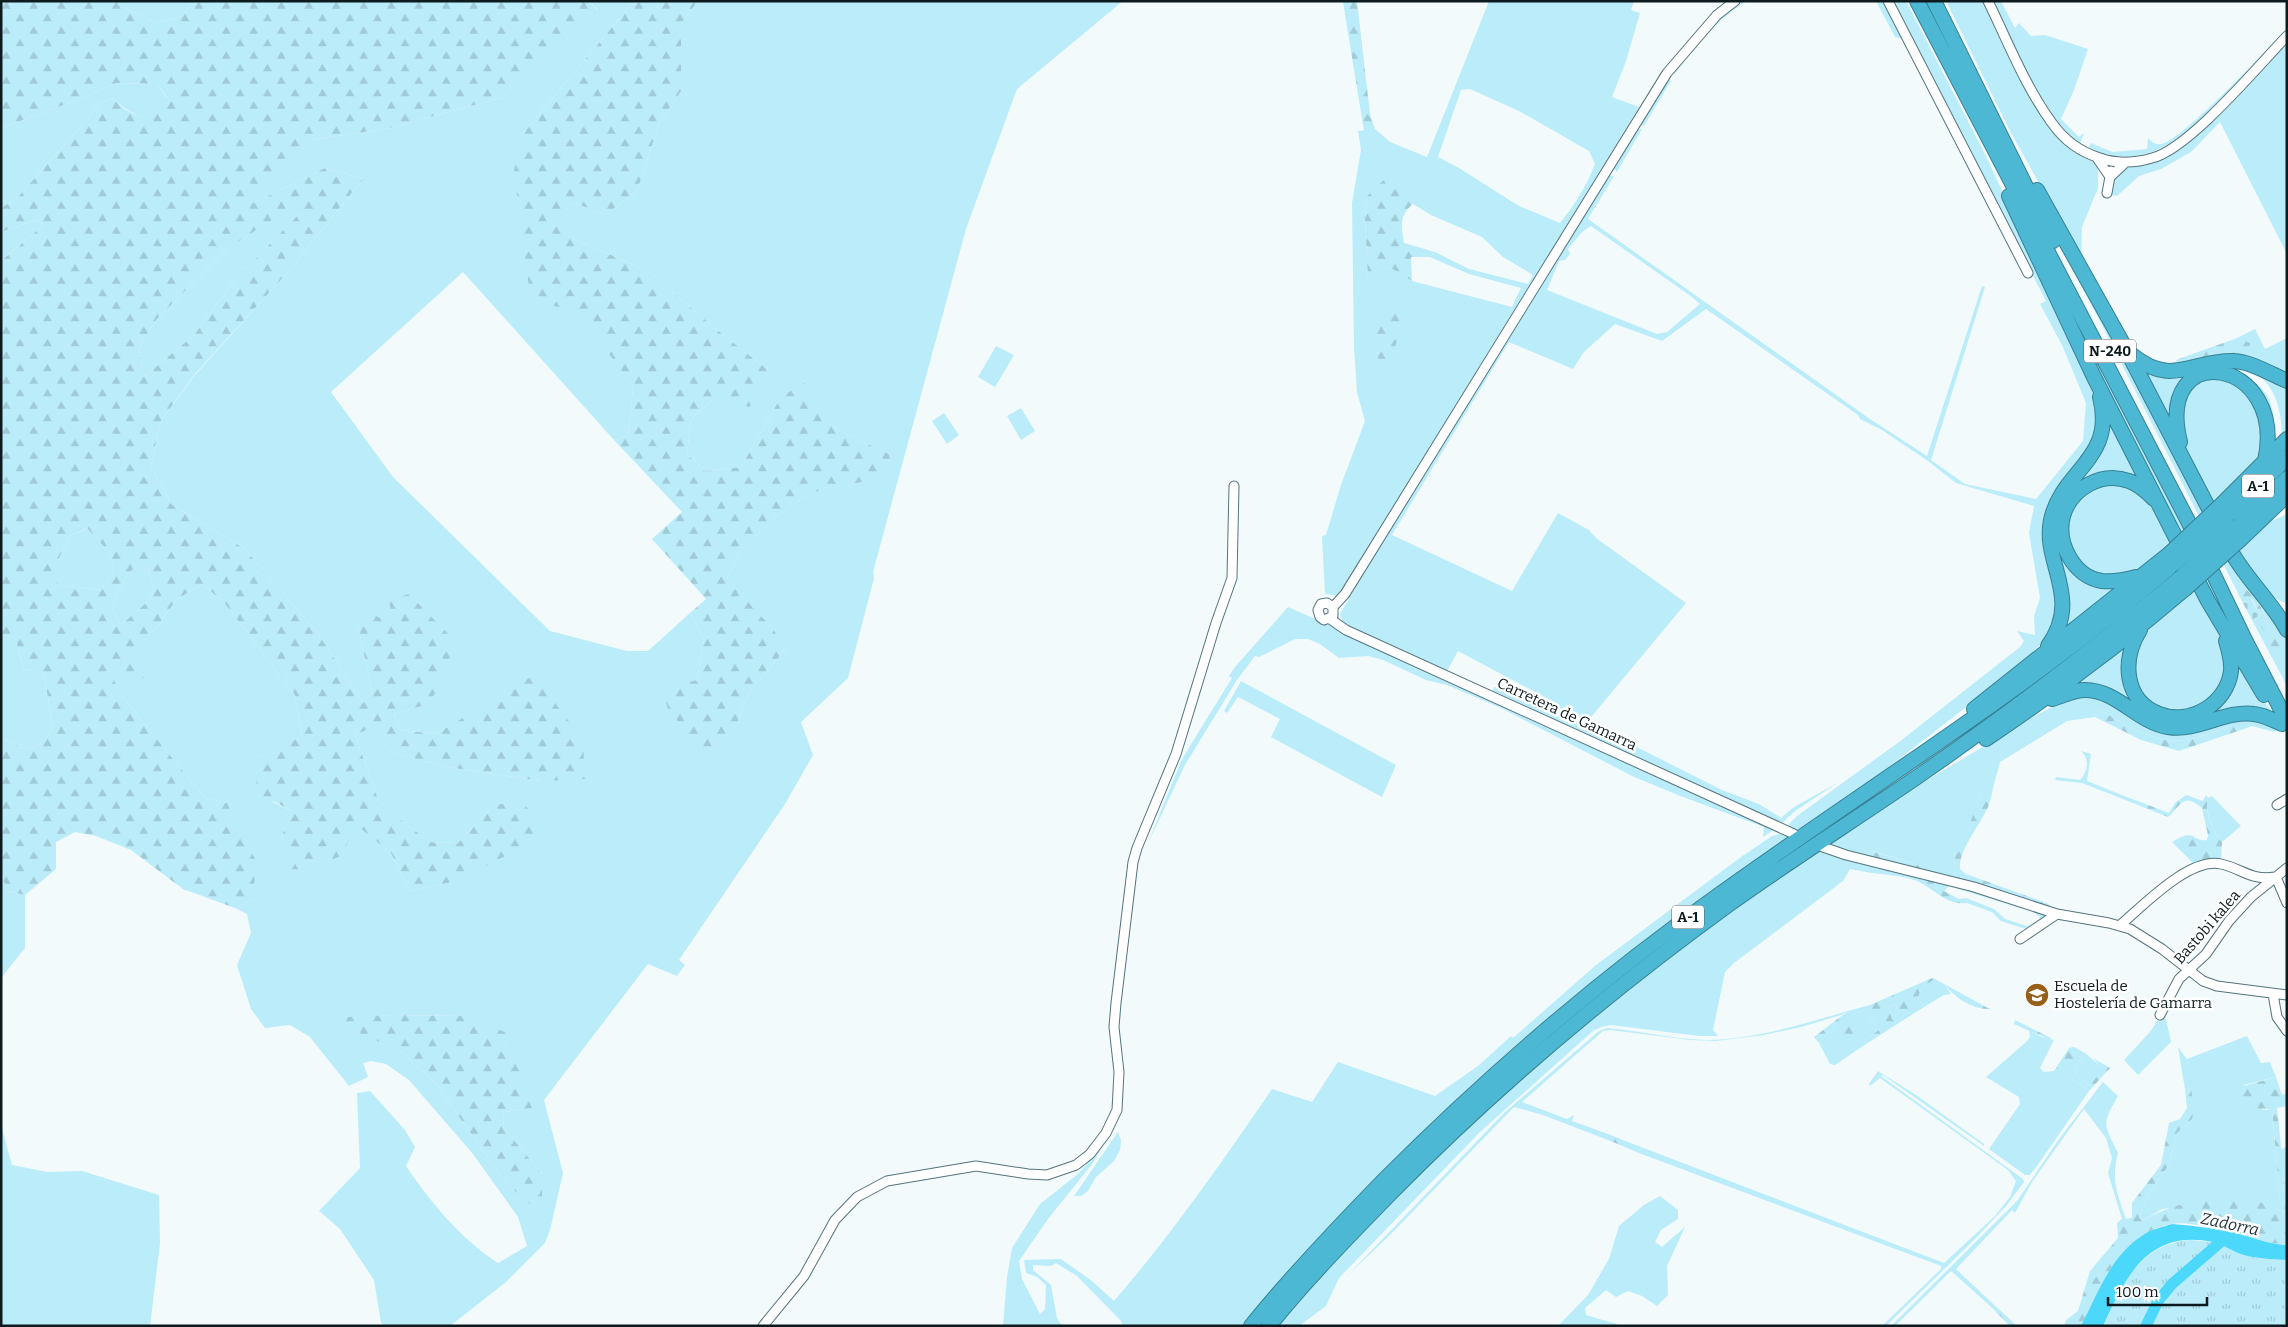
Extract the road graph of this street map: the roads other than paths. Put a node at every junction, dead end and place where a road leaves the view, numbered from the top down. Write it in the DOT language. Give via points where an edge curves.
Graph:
graph roads {
  1 [pos="1735,1"];
  2 [pos="1888,1"];
  3 [pos="1917,1"];
  4 [pos="1934,1"];
  5 [pos="1988,1"];
  6 [pos="2287,36"];
  7 [pos="1959,84"];
  8 [pos="1979,93"];
  9 [pos="2097,158"];
  10 [pos="2112,161"];
  11 [pos="2126,162"];
  12 [pos="2110,177"];
  13 [pos="2107,193"];
  14 [pos="2028,273"];
  15 [pos="2127,351"];
  16 [pos="2094,377"];
  17 [pos="2287,381"];
  18 [pos="2272,398"];
  19 [pos="2278,414"];
  20 [pos="2287,439"];
  21 [pos="2287,458"];
  22 [pos="2184,460"];
  23 [pos="2265,461"];
  24 [pos="2287,478"];
  25 [pos="1234,486"];
  26 [pos="2287,495"];
  27 [pos="2158,502"];
  28 [pos="2287,508"];
  29 [pos="2226,509"];
  30 [pos="2267,515"];
  31 [pos="2238,533"];
  32 [pos="2171,559"];
  33 [pos="2142,576"];
  34 [pos="2182,583"];
  35 [pos="2266,599"];
  36 [pos="1333,607"];
  37 [pos="2287,608"];
  38 [pos="1330,619"];
  39 [pos="2144,624"];
  40 [pos="2224,630"];
  41 [pos="2287,630"];
  42 [pos="2042,654"];
  43 [pos="2287,701"];
  44 [pos="2041,702"];
  45 [pos="2285,725"];
  46 [pos="1919,775"];
  47 [pos="1879,783"];
  48 [pos="2287,799"];
  49 [pos="2277,805"];
  50 [pos="1794,834"];
  51 [pos="1823,847"];
  52 [pos="2287,868"];
  53 [pos="2276,877"];
  54 [pos="2287,903"];
  55 [pos="2057,914"];
  56 [pos="2120,926"];
  57 [pos="2020,939"];
  58 [pos="2189,970"];
  59 [pos="2273,994"];
  60 [pos="2287,995"];
  61 [pos="2160,1015"];
  62 [pos="2287,1031"];
  63 [pos="763,1326"];
  64 [pos="1251,1326"];
  65 [pos="1269,1326"];
  1 -- 36 [label="street" via="1717,15 1667,73 1345,594"];
  2 -- 14 [label="street"];
  3 -- 7 [label="highway, N-240"];
  4 -- 8 [label="highway, N-240"];
  5 -- 9 [label="street" via="2052,124 2067,141"];
  6 -- 11 [label="street" via="2204,123 2176,146 2153,158"];
  7 -- 16 [label="highway" via="1963,100"];
  7 -- 45 [label="highway, N-240" via="2188,520"];
  8 -- 15 [label="highway" via="1992,109"];
  8 -- 43 [label="highway, N-240"];
  9 -- 10 [label="street"];
  9 -- 12 [label="street"];
  10 -- 11 [label="street"];
  10 -- 12 [label="street"];
  11 -- 12 [label="street"];
  12 -- 13 [label="street"];
  15 -- 17 [label="highway" via="2146,366 2162,371 2178,372 2215,362 2234,361"];
  15 -- 22 [label="highway"];
  16 -- 27 [label="highway"];
  16 -- 42 [label="highway" via="2102,407 2103,430 2097,446 2062,494 2053,513 2051,536 2063,607 2056,632"];
  18 -- 22 [label="highway" via="2262,384 2241,373 2213,373 2191,385 2182,397 2176,427"];
  19 -- 23 [label="highway" via="2275,444"];
  20 -- 23 [label="highway"];
  21 -- 29 [label="highway, A-1"];
  22 -- 35 [label="highway" via="2243,572"];
  23 -- 29 [label="highway"];
  24 -- 31 [label="highway, A-1"];
  25 -- 63 [label="street" via="1232,578 1176,754 1133,862 1112,1001 1120,1072 1118,1110 1106,1133 1076,1166 1047,1175 976,1166 887,1181 856,1197 834,1220 804,1276"];
  26 -- 30 [label="highway"];
  27 -- 33 [label="highway" via="2130,481 2100,479 2081,489 2063,516 2064,548 2081,571 2106,581"];
  27 -- 40 [label="highway"];
  28 -- 30 [label="highway"];
  29 -- 32 [label="highway, bridge"];
  30 -- 31 [label="highway"];
  31 -- 34 [label="highway, bridge"];
  32 -- 33 [label="highway"];
  32 -- 47 [label="highway, A-1" via="2127,604 2010,694"];
  33 -- 42 [label="highway"];
  34 -- 39 [label="highway"];
  34 -- 46 [label="highway, A-1"];
  35 -- 37 [label="highway"];
  35 -- 41 [label="highway"];
  36 -- 38 [label="street"];
  36 -- 38 [label="street" via="1327,603 1318,610 1320,617"];
  38 -- 50 [label="street, Carretera de Gamarra" via="1346,630"];
  39 -- 40 [label="highway" via="2129,652 2128,676 2143,702 2158,714 2168,717 2202,712 2218,700 2228,681 2231,662"];
  39 -- 44 [label="highway"];
  40 -- 45 [label="highway"];
  42 -- 47 [label="highway"];
  44 -- 45 [label="highway" via="2074,691 2094,691 2116,699 2143,717 2166,727 2189,727 2244,713"];
  44 -- 46 [label="highway" via="1937,770"];
  46 -- 65 [label="highway, A-1" via="1730,904 1551,1043 1426,1158 1328,1259"];
  47 -- 64 [label="highway, A-1" via="1719,894 1541,1033 1470,1095 1393,1171"];
  48 -- 49 [label="street"];
  51 -- 55 [label="street" via="1974,887"];
  52 -- 53 [label="street, Bastobi kalea"];
  53 -- 54 [label="street"];
  53 -- 56 [label="street" via="2261,879 2220,864 2205,864 2186,871"];
  53 -- 58 [label="street, Bastobi kalea" via="2251,897 2206,954"];
  55 -- 56 [label="street"];
  55 -- 57 [label="street"];
  56 -- 58 [label="street" via="2162,949"];
  58 -- 59 [label="street" via="2217,986"];
  58 -- 61 [label="street, Bastobi kalea" via="2179,979"];
  59 -- 60 [label="street"];
  59 -- 62 [label="street" via="2277,1017"];
}
